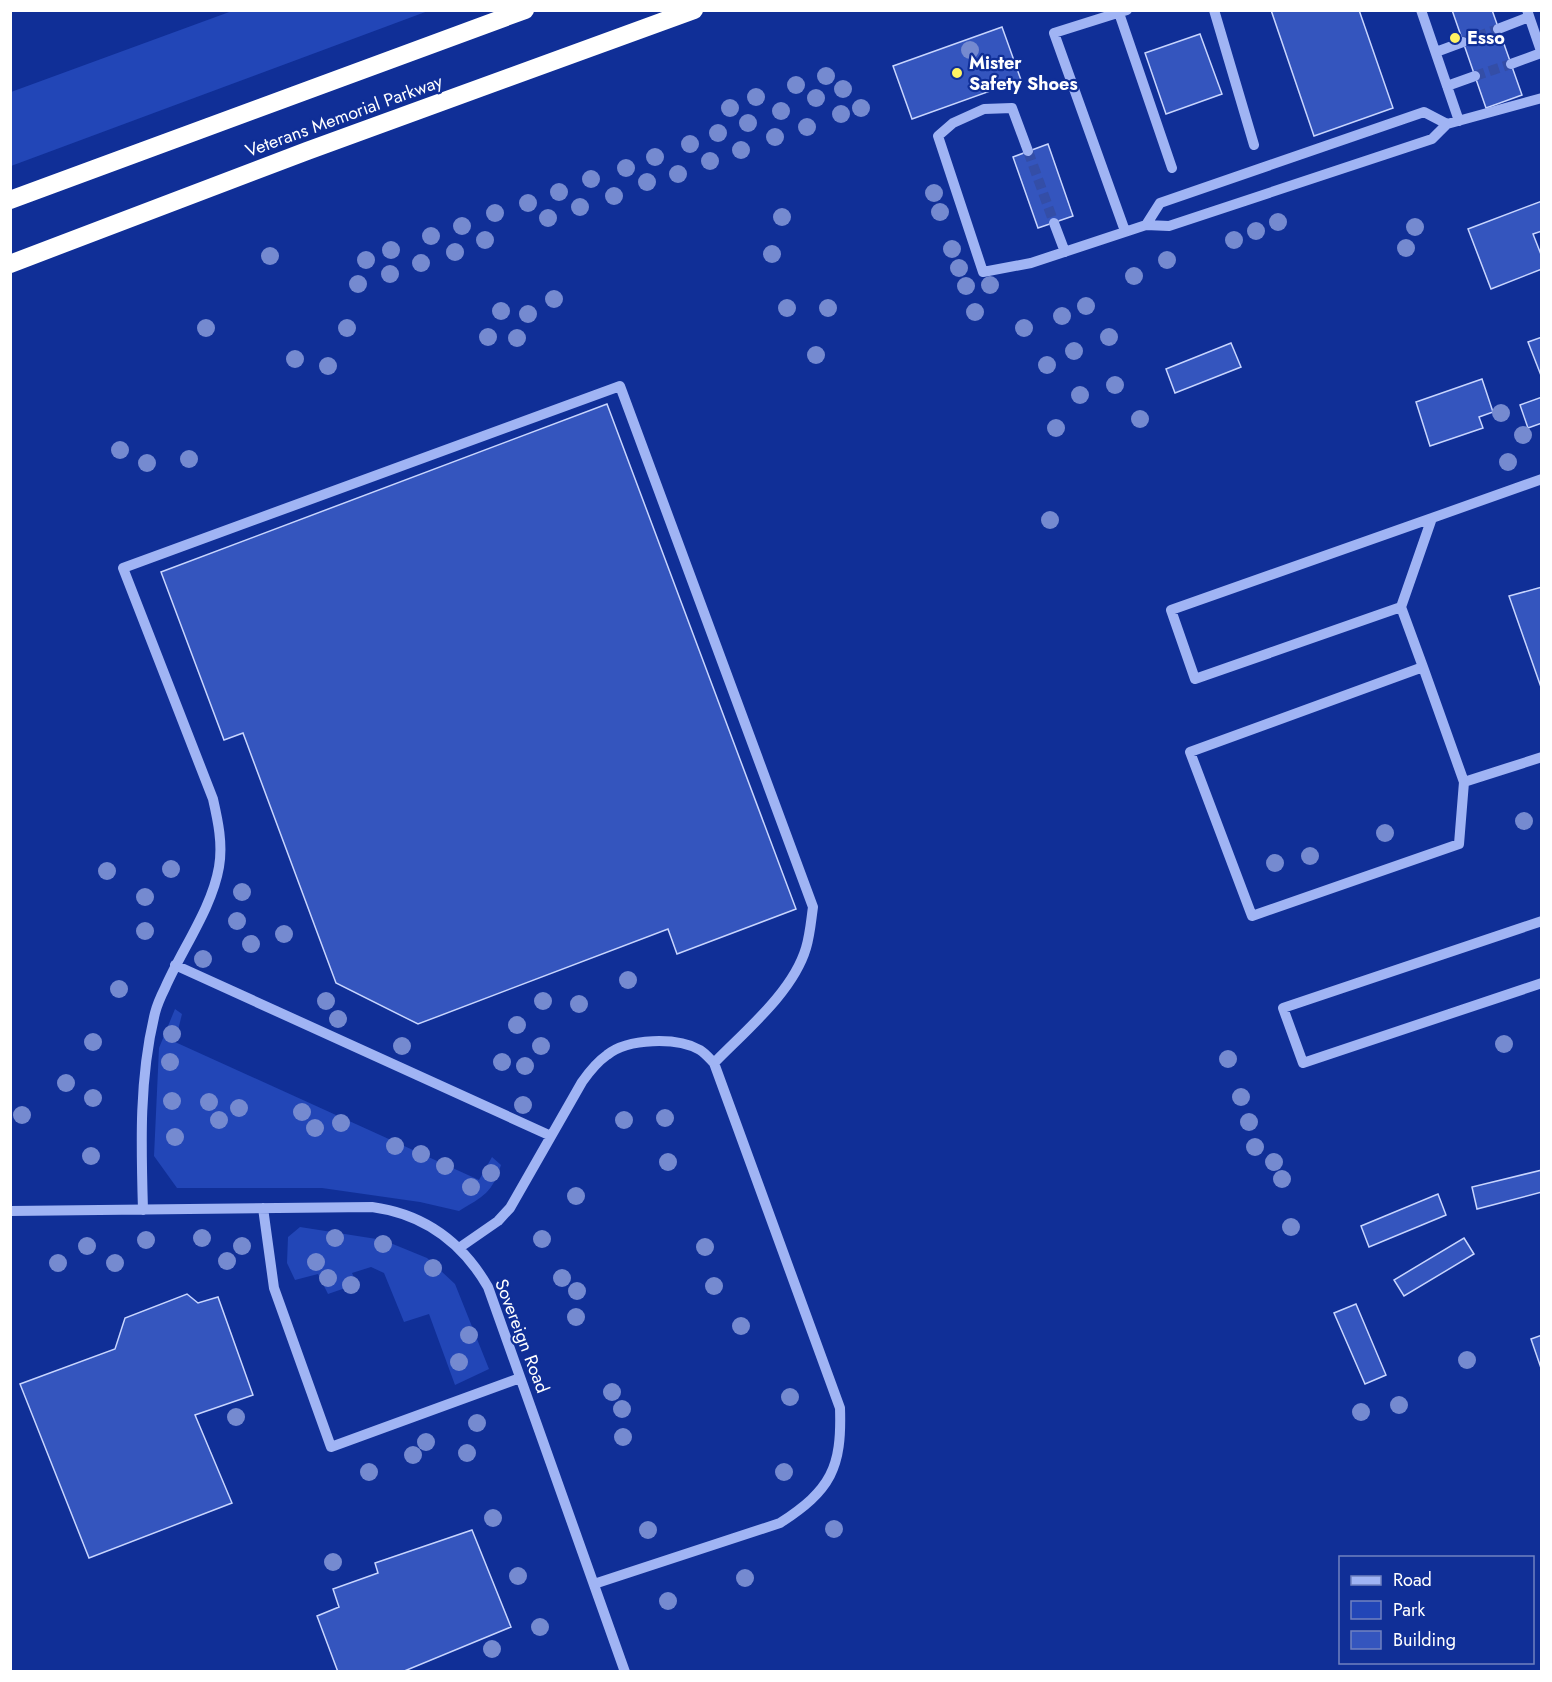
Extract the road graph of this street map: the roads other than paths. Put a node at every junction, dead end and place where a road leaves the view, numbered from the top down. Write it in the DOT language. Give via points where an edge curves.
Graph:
graph roads {
  1 [pos="525,10"];
  2 [pos="694,10"];
  3 [pos="1214,10"];
  4 [pos="1423,11"];
  5 [pos="1123,12"];
  6 [pos="1528,14"];
  7 [pos="1498,29"];
  8 [pos="1463,42"];
  9 [pos="1436,52"];
  10 [pos="1541,53"];
  11 [pos="1511,64"];
  12 [pos="1475,76"];
  13 [pos="1447,86"];
  14 [pos="1542,98"];
  15 [pos="1459,121"];
  16 [pos="1447,124"];
  17 [pos="1254,145"];
  18 [pos="1028,151"];
  19 [pos="1172,168"];
  20 [pos="10,200"];
  21 [pos="1054,223"];
  22 [pos="1146,225"];
  23 [pos="1125,231"];
  24 [pos="1065,252"];
  25 [pos="10,264"];
  26 [pos="1542,479"];
  27 [pos="1432,518"];
  28 [pos="1401,607"];
  29 [pos="1423,667"];
  30 [pos="1542,757"];
  31 [pos="1464,782"];
  32 [pos="1542,921"];
  33 [pos="175,965"];
  34 [pos="1542,983"];
  35 [pos="714,1063"];
  36 [pos="551,1136"];
  37 [pos="263,1208"];
  38 [pos="143,1210"];
  39 [pos="10,1211"];
  40 [pos="459,1248"];
  41 [pos="520,1378"];
  42 [pos="594,1584"];
  43 [pos="625,1671"];
  1 -- 20 [label="highway, Veterans Memorial Parkway"];
  2 -- 25 [label="highway, Veterans Memorial Parkway"];
  3 -- 17 [label="street"];
  4 -- 9 [label="street"];
  5 -- 19 [label="street"];
  5 -- 23 [label="street" via="1054,33"];
  6 -- 7 [label="street"];
  6 -- 10 [label="street"];
  8 -- 9 [label="street"];
  9 -- 13 [label="street"];
  10 -- 11 [label="street"];
  12 -- 13 [label="street"];
  13 -- 15 [label="street"];
  14 -- 15 [label="street"];
  15 -- 16 [label="street"];
  16 -- 22 [label="street" via="1432,139 1168,226"];
  16 -- 22 [label="street" via="1424,112 1160,203"];
  18 -- 24 [label="street" via="1012,108 984,109 953,123 938,136 983,272"];
  21 -- 24 [label="street"];
  22 -- 23 [label="street"];
  23 -- 24 [label="street"];
  26 -- 27 [label="street"];
  27 -- 28 [label="street"];
  27 -- 28 [label="street" via="1171,610 1194,679"];
  28 -- 29 [label="street"];
  29 -- 31 [label="street"];
  29 -- 31 [label="street" via="1190,752 1252,916 1459,844"];
  30 -- 31 [label="street"];
  32 -- 34 [label="street" via="1283,1008 1303,1063"];
  33 -- 35 [label="street" via="209,900 219,867 220,834 213,799 123,568 620,386 813,907 807,947 798,969 776,999"];
  33 -- 36 [label="street"];
  33 -- 38 [label="street" via="155,1011 145,1074 140,1135"];
  35 -- 36 [label="street" via="702,1051 685,1045 627,1044 608,1053 592,1068"];
  35 -- 42 [label="street" via="840,1408 839,1453 822,1489 806,1507 780,1523"];
  36 -- 40 [label="street" via="510,1208"];
  37 -- 38 [label="street, Sovereign Road"];
  37 -- 40 [label="street, Sovereign Road" via="385,1209 435,1228"];
  37 -- 41 [label="street" via="273,1288 332,1447"];
  38 -- 39 [label="street, Sovereign Road"];
  40 -- 41 [label="street, Sovereign Road" via="488,1287"];
  41 -- 42 [label="street, Sovereign Road"];
  42 -- 43 [label="street, Sovereign Road"];
}
